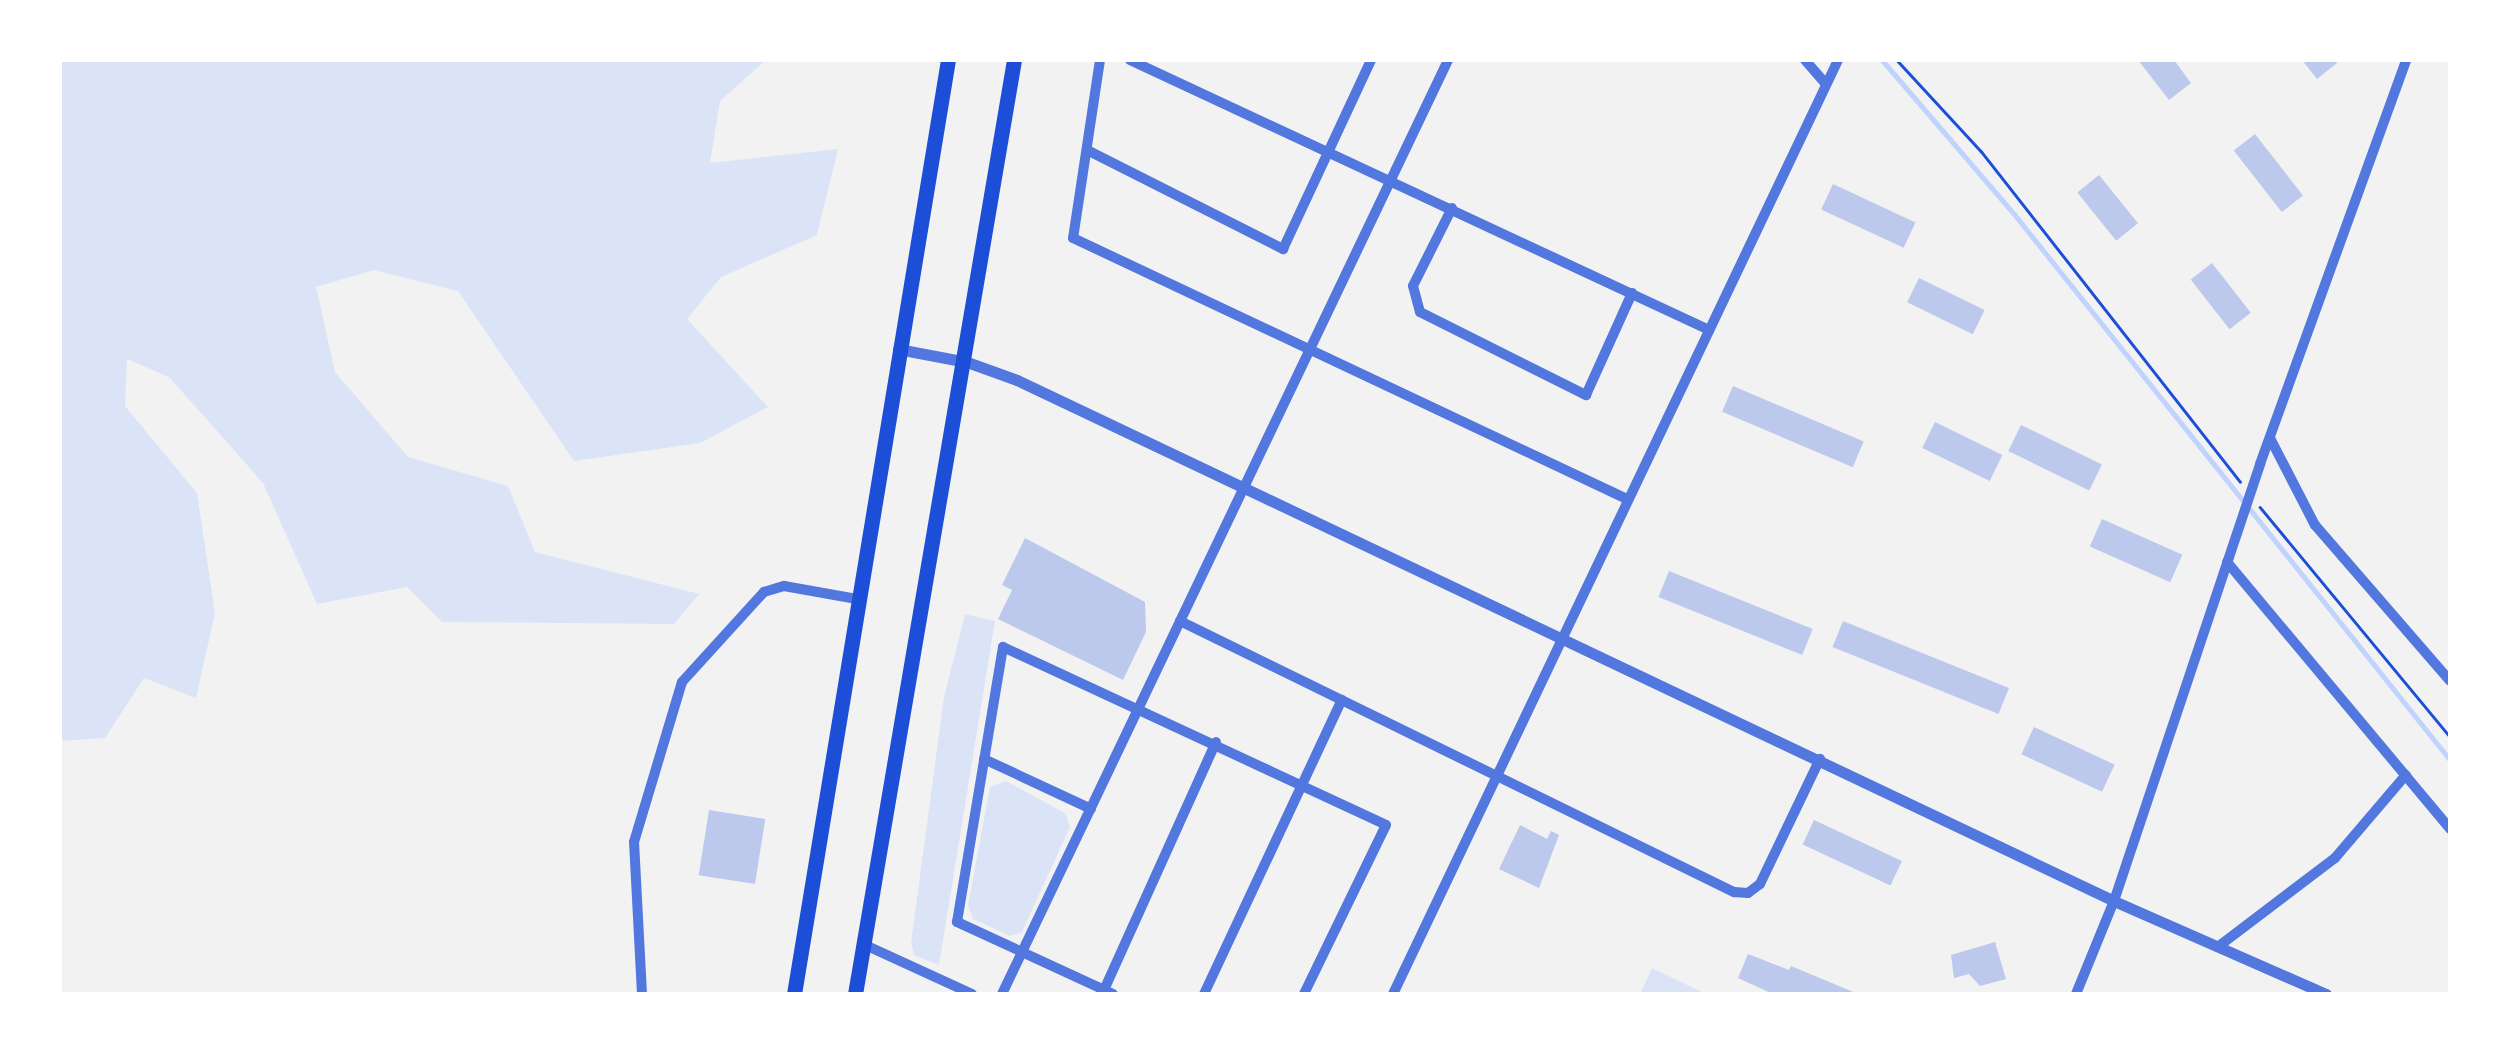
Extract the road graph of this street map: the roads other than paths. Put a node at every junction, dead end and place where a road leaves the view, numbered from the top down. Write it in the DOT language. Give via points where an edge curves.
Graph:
graph roads {
  1 [pos="948,60"];
  2 [pos="1014,60"];
  3 [pos="1100,60"];
  4 [pos="1130,60"];
  5 [pos="1356,60"];
  6 [pos="1448,60"];
  7 [pos="1805,60"];
  8 [pos="1838,60"];
  9 [pos="2406,60"];
  10 [pos="1370,63"];
  11 [pos="1826,84"];
  12 [pos="1087,150"];
  13 [pos="1329,150"];
  14 [pos="1390,181"];
  15 [pos="1452,208"];
  16 [pos="1632,293"];
  17 [pos="1710,330"];
  18 [pos="898,349"];
  19 [pos="1310,349"];
  20 [pos="967,362"];
  21 [pos="2270,438"];
  22 [pos="1243,490"];
  23 [pos="1627,499"];
  24 [pos="2227,562"];
  25 [pos="857,600"];
  26 [pos="1180,621"];
  27 [pos="1563,638"];
  28 [pos="2450,681"];
  29 [pos="1342,700"];
  30 [pos="1140,705"];
  31 [pos="1216,742"];
  32 [pos="984,758"];
  33 [pos="1820,759"];
  34 [pos="2406,775"];
  35 [pos="1497,776"];
  36 [pos="1303,784"];
  37 [pos="1091,809"];
  38 [pos="2450,829"];
  39 [pos="2114,901"];
  40 [pos="863,944"];
  41 [pos="2219,946"];
  42 [pos="1022,952"];
  43 [pos="1108,992"];
  44 [pos="642,994"];
  45 [pos="794,994"];
  46 [pos="855,994"];
  47 [pos="972,994"];
  48 [pos="1002,994"];
  49 [pos="1204,994"];
  50 [pos="1304,994"];
  51 [pos="1393,994"];
  52 [pos="2076,994"];
  53 [pos="2326,994"];
  1 -- 18 [label="main road"];
  2 -- 20 [label="main road"];
  3 -- 12 [label="street"];
  4 -- 13 [label="street"];
  5 -- 10 [label="street"];
  6 -- 14 [label="street"];
  7 -- 11 [label="street"];
  8 -- 11 [label="street"];
  9 -- 21 [label="street"];
  10 -- 13 [label="street"];
  11 -- 17 [label="street"];
  12 -- 13 [label="street" via="1283,249"];
  12 -- 19 [label="street" via="1074,238"];
  13 -- 14 [label="street"];
  14 -- 15 [label="street"];
  14 -- 19 [label="street"];
  15 -- 16 [label="street"];
  15 -- 16 [label="street" via="1413,286 1420,312 1586,395"];
  16 -- 17 [label="street"];
  17 -- 23 [label="street"];
  18 -- 20 [label="street"];
  18 -- 25 [label="main road"];
  19 -- 22 [label="street"];
  19 -- 23 [label="street"];
  20 -- 22 [label="street"];
  20 -- 40 [label="main road"];
  21 -- 24 [label="street"];
  21 -- 28 [label="street" via="2315,526"];
  22 -- 26 [label="street"];
  22 -- 27 [label="street"];
  23 -- 27 [label="street"];
  24 -- 34 [label="street"];
  24 -- 39 [label="street"];
  25 -- 44 [label="street" via="784,586 764,592 682,682 634,842"];
  25 -- 45 [label="main road"];
  26 -- 29 [label="street"];
  26 -- 30 [label="street"];
  27 -- 33 [label="street"];
  27 -- 35 [label="street"];
  29 -- 35 [label="street"];
  29 -- 36 [label="street"];
  30 -- 31 [label="street"];
  30 -- 32 [label="street" via="1003,647"];
  30 -- 37 [label="street"];
  31 -- 36 [label="street"];
  31 -- 43 [label="street"];
  32 -- 37 [label="street"];
  32 -- 42 [label="street" via="957,922"];
  33 -- 35 [label="street" via="1760,884 1748,894"];
  33 -- 39 [label="street"];
  34 -- 38 [label="street"];
  34 -- 41 [label="street" via="2335,858"];
  35 -- 51 [label="street"];
  36 -- 49 [label="street"];
  36 -- 50 [label="street" via="1386,824"];
  37 -- 42 [label="street"];
  39 -- 41 [label="street"];
  39 -- 52 [label="street"];
  40 -- 46 [label="main road"];
  40 -- 47 [label="street"];
  41 -- 53 [label="street"];
  42 -- 43 [label="street"];
  42 -- 48 [label="street"];
}
